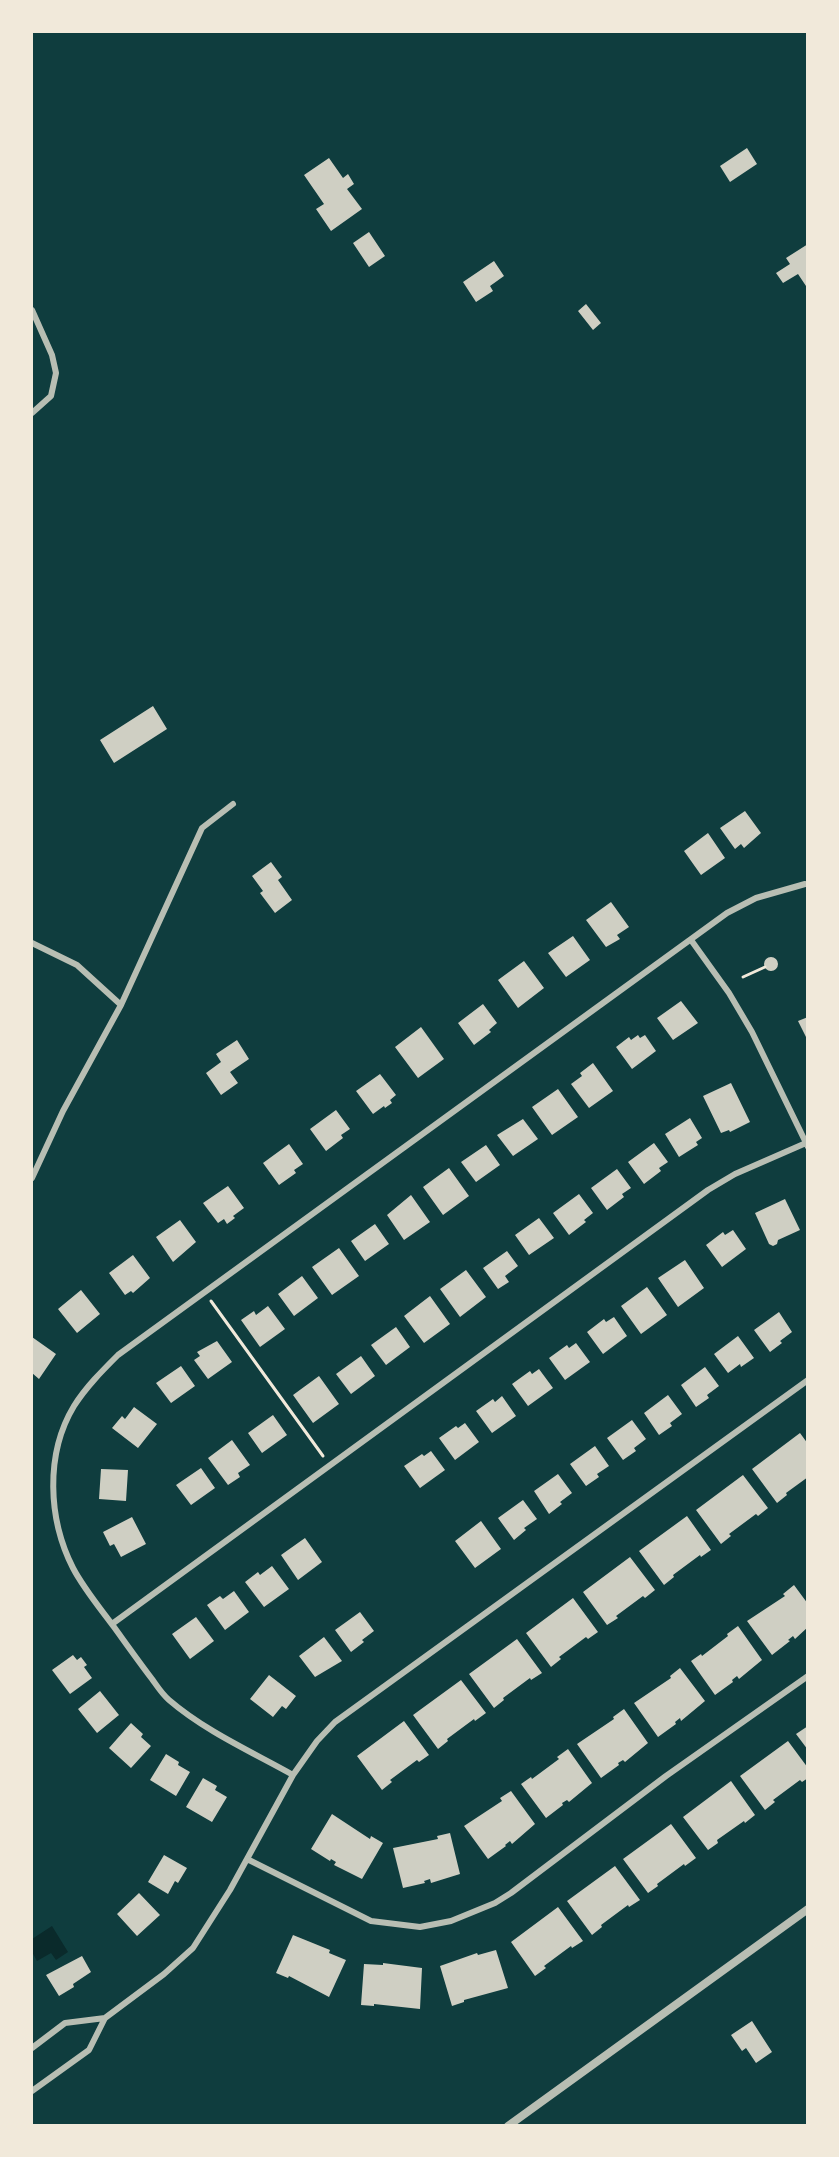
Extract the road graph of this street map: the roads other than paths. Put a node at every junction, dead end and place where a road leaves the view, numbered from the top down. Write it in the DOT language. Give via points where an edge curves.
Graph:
graph roads {
  1 [pos="32,310"];
  2 [pos="32,413"];
  3 [pos="232,804"];
  4 [pos="805,884"];
  5 [pos="691,939"];
  6 [pos="32,944"];
  7 [pos="121,1005"];
  8 [pos="807,1145"];
  9 [pos="32,1178"];
  10 [pos="807,1380"];
  11 [pos="112,1624"];
  12 [pos="807,1676"];
  13 [pos="293,1775"];
  14 [pos="247,1859"];
  15 [pos="807,1909"];
  16 [pos="105,2018"];
  17 [pos="32,2048"];
  18 [pos="32,2091"];
  19 [pos="508,2126"];
  1 -- 2 [label="street" via="56,373 51,396"];
  3 -- 7 [label="street" via="202,828"];
  4 -- 5 [label="street" via="739,906"];
  5 -- 8 [label="street" via="752,1032"];
  5 -- 11 [label="street" via="118,1355 86,1388 63,1429 53,1487 54,1506 64,1548 74,1569"];
  6 -- 7 [label="street" via="77,965"];
  7 -- 9 [label="street" via="63,1111"];
  8 -- 11 [label="street" via="735,1174 708,1190"];
  10 -- 13 [label="street" via="335,1722"];
  11 -- 13 [label="street" via="168,1699 208,1727"];
  12 -- 14 [label="street" via="511,1893 451,1921 420,1927 371,1921"];
  13 -- 14 [label="street"];
  14 -- 16 [label="street" via="193,1947"];
  15 -- 19 [label="street"];
  16 -- 17 [label="street" via="65,2024"];
  16 -- 18 [label="street" via="89,2050"];
}
